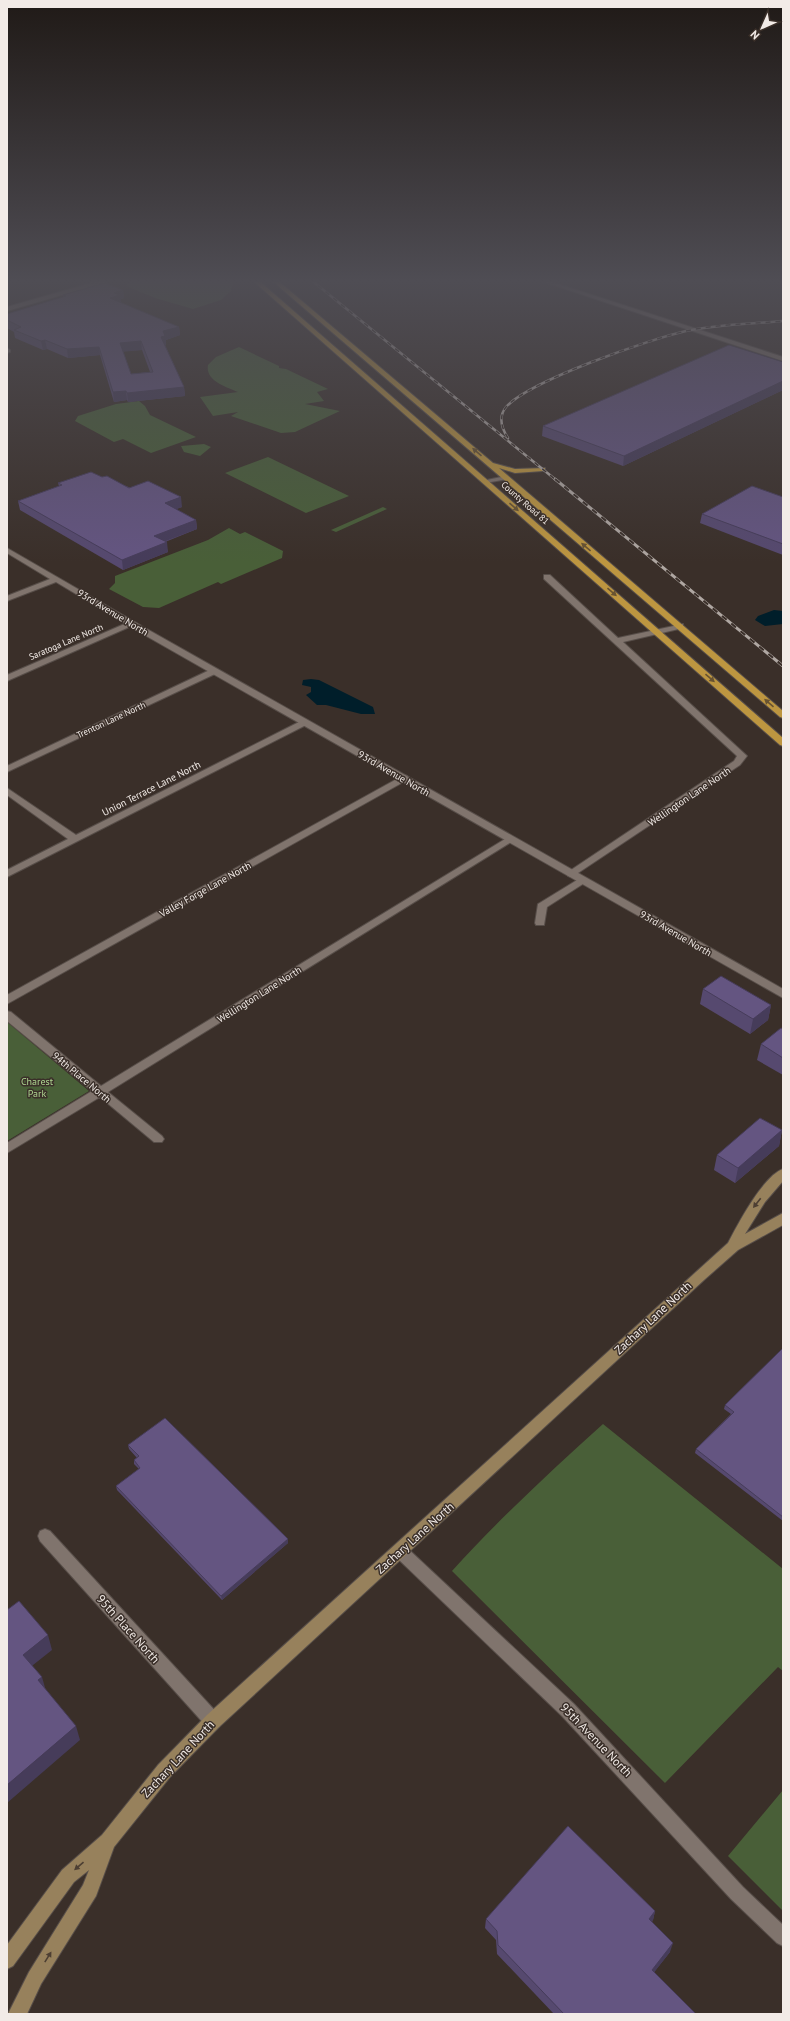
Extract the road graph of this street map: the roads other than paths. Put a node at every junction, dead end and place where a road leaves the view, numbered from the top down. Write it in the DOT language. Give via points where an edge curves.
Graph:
graph roads {
  1 [pos="362,373"];
  2 [pos="384,373"];
  3 [pos="487,461"];
  4 [pos="506,478"];
  5 [pos="485,481"];
  6 [pos="7,550"];
  7 [pos="547,577"];
  8 [pos="56,579"];
  9 [pos="7,599"];
  10 [pos="132,624"];
  11 [pos="680,626"];
  12 [pos="657,632"];
  13 [pos="616,641"];
  14 [pos="214,671"];
  15 [pos="7,678"];
  16 [pos="783,715"];
  17 [pos="305,722"];
  18 [pos="783,743"];
  19 [pos="7,769"];
  20 [pos="404,778"];
  21 [pos="7,791"];
  22 [pos="75,839"];
  23 [pos="510,839"];
  24 [pos="7,874"];
  25 [pos="572,874"];
  26 [pos="582,880"];
  27 [pos="540,923"];
  28 [pos="783,994"];
  29 [pos="7,1000"];
  30 [pos="7,1014"];
  31 [pos="100,1091"];
  32 [pos="158,1139"];
  33 [pos="7,1149"];
  34 [pos="783,1174"];
  35 [pos="783,1218"];
  36 [pos="733,1246"];
  37 [pos="46,1536"];
  38 [pos="400,1552"];
  39 [pos="213,1721"];
  40 [pos="108,1841"];
  41 [pos="783,1937"];
  42 [pos="7,1960"];
  43 [pos="17,2014"];
  1 -- 5 [label="highway, County Road 81"];
  3 -- 2 [label="highway, County Road 81, one-way"];
  3 -- 4 [label="highway, County Road 81"];
  3 -- 4 [label="highway" via="515,471 543,469"];
  4 -- 5 [label="street"];
  11 -- 4 [label="highway, County Road 81, one-way"];
  5 -- 12 [label="highway, County Road 81, one-way"];
  6 -- 8 [label="street, 93rd Avenue North"];
  7 -- 13 [label="street, Wellington Lane North"];
  8 -- 9 [label="street"];
  8 -- 10 [label="street, 93rd Avenue North"];
  10 -- 14 [label="street, 93rd Avenue North"];
  10 -- 15 [label="street, Saratoga Lane North"];
  11 -- 12 [label="street"];
  16 -- 11 [label="highway, County Road 81, one-way"];
  12 -- 13 [label="street"];
  12 -- 18 [label="highway, County Road 81, one-way"];
  13 -- 25 [label="street, Wellington Lane North" via="742,756 737,763"];
  14 -- 17 [label="street, 93rd Avenue North"];
  14 -- 19 [label="street, Trenton Lane North"];
  17 -- 20 [label="street, 93rd Avenue North"];
  17 -- 22 [label="street, Union Terrace Lane North"];
  20 -- 23 [label="street, 93rd Avenue North"];
  20 -- 29 [label="street, Valley Forge Lane North"];
  21 -- 22 [label="street"];
  22 -- 24 [label="street, Union Terrace Lane North"];
  23 -- 25 [label="street, 93rd Avenue North"];
  23 -- 31 [label="street, Wellington Lane North"];
  25 -- 26 [label="street, 93rd Avenue North"];
  26 -- 27 [label="street" via="542,906"];
  26 -- 28 [label="street, 93rd Avenue North"];
  30 -- 31 [label="street, 94th Place North"];
  31 -- 32 [label="street, 94th Place North"];
  31 -- 33 [label="street, Wellington Lane North"];
  34 -- 36 [label="main road, Zachary Lane North, one-way" via="751,1211"];
  35 -- 36 [label="main road, Zachary Lane North" via="773,1226"];
  36 -- 38 [label="main road, Zachary Lane North"];
  37 -- 39 [label="street, 95th Place North"];
  38 -- 39 [label="main road, Zachary Lane North"];
  38 -- 41 [label="street, 95th Avenue North" via="573,1715 737,1893"];
  39 -- 40 [label="main road, Zachary Lane North" via="164,1771"];
  40 -- 42 [label="main road, Zachary Lane North, one-way" via="68,1876"];
  43 -- 40 [label="main road, Zachary Lane North, one-way" via="35,1978 90,1890"];
}
